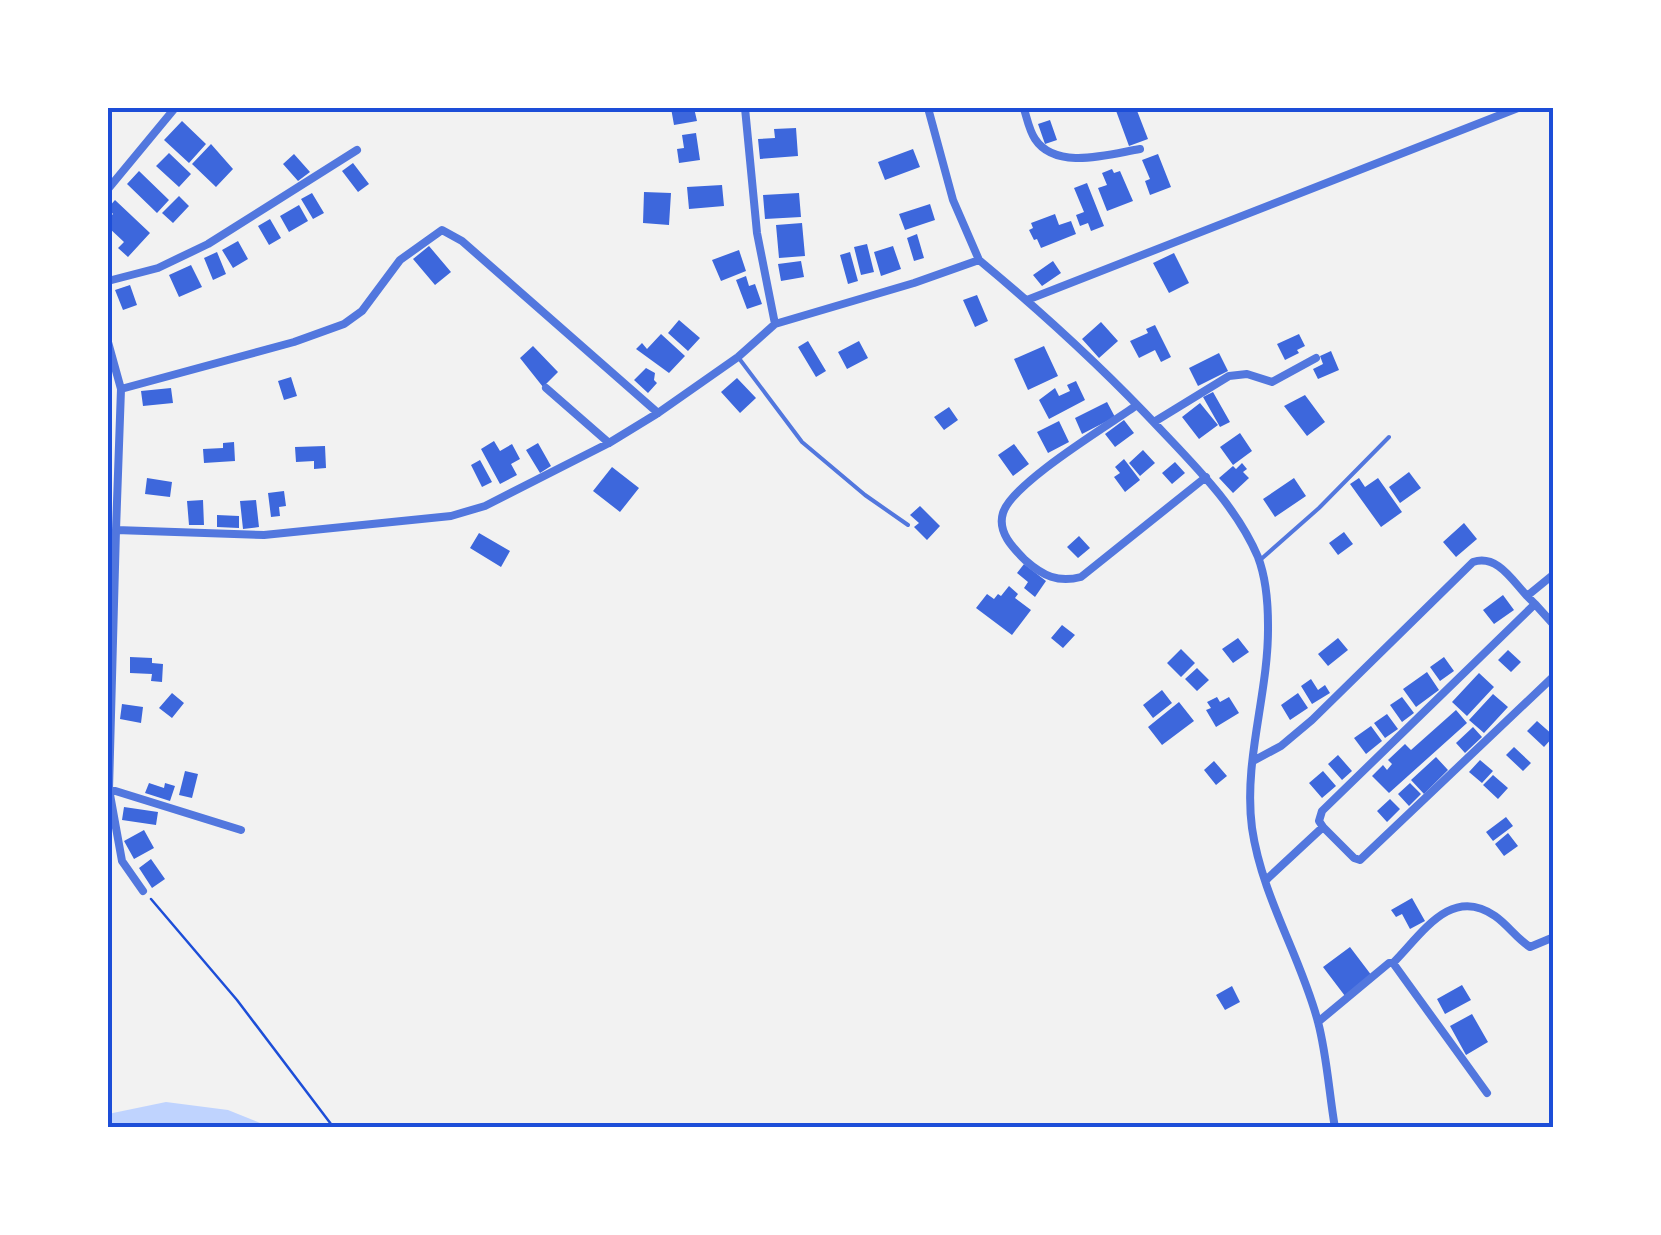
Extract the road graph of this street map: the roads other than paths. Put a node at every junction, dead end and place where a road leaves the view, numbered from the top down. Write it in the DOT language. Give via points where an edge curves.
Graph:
graph roads {
  1 [pos="174,108"];
  2 [pos="745,108"];
  3 [pos="930,108"];
  4 [pos="1023,108"];
  5 [pos="1036,108"];
  6 [pos="1518,108"];
  7 [pos="1140,149"];
  8 [pos="357,150"];
  9 [pos="108,190"];
  10 [pos="979,260"];
  11 [pos="108,282"];
  12 [pos="1028,300"];
  13 [pos="775,324"];
  14 [pos="108,342"];
  15 [pos="738,357"];
  16 [pos="1316,358"];
  17 [pos="546,388"];
  18 [pos="121,389"];
  19 [pos="1137,405"];
  20 [pos="658,413"];
  21 [pos="1154,422"];
  22 [pos="1390,437"];
  23 [pos="610,442"];
  24 [pos="1206,477"];
  25 [pos="908,524"];
  26 [pos="116,530"];
  27 [pos="1260,561"];
  28 [pos="1554,574"];
  29 [pos="1531,600"];
  30 [pos="1554,625"];
  31 [pos="1554,676"];
  32 [pos="1254,761"];
  33 [pos="109,789"];
  34 [pos="1323,827"];
  35 [pos="241,830"];
  36 [pos="1266,880"];
  37 [pos="143,891"];
  38 [pos="1554,937"];
  39 [pos="1394,963"];
  40 [pos="1318,1022"];
  41 [pos="1487,1093"];
  42 [pos="1335,1128"];
  1 -- 9 [label="street"];
  2 -- 13 [label="street" via="757,233"];
  3 -- 10 [label="street" via="953,200"];
  4 -- 5 [label="street"];
  4 -- 7 [label="street" via="1036,140 1051,152 1088,158"];
  6 -- 12 [label="street"];
  8 -- 11 [label="street" via="208,244"];
  10 -- 12 [label="street"];
  10 -- 13 [label="street"];
  12 -- 19 [label="street"];
  13 -- 15 [label="street"];
  14 -- 18 [label="street"];
  15 -- 20 [label="street"];
  15 -- 25 [label="lane" via="812,452"];
  16 -- 21 [label="street" via="1272,382 1230,376"];
  17 -- 23 [label="street"];
  18 -- 20 [label="street" via="344,324 400,260 442,230"];
  18 -- 26 [label="street"];
  19 -- 21 [label="street"];
  19 -- 24 [label="street" via="1010,499 1002,524 1018,553 1052,578 1081,577"];
  20 -- 23 [label="street"];
  21 -- 24 [label="street"];
  22 -- 27 [label="lane"];
  23 -- 26 [label="street" via="485,506 451,516 264,535"];
  24 -- 27 [label="street"];
  26 -- 33 [label="street"];
  27 -- 32 [label="street" via="1268,657"];
  28 -- 29 [label="street"];
  29 -- 30 [label="street"];
  29 -- 32 [label="street" via="1498,565 1473,562 1312,720"];
  29 -- 34 [label="street" via="1322,811"];
  31 -- 34 [label="street" via="1360,860"];
  32 -- 36 [label="street" via="1252,830"];
  33 -- 35 [label="street"];
  33 -- 37 [label="street" via="122,861"];
  34 -- 36 [label="street"];
  36 -- 40 [label="street"];
  38 -- 39 [label="street" via="1530,947 1498,918 1463,904"];
  39 -- 40 [label="street"];
  39 -- 41 [label="street"];
  40 -- 42 [label="street"];
}
